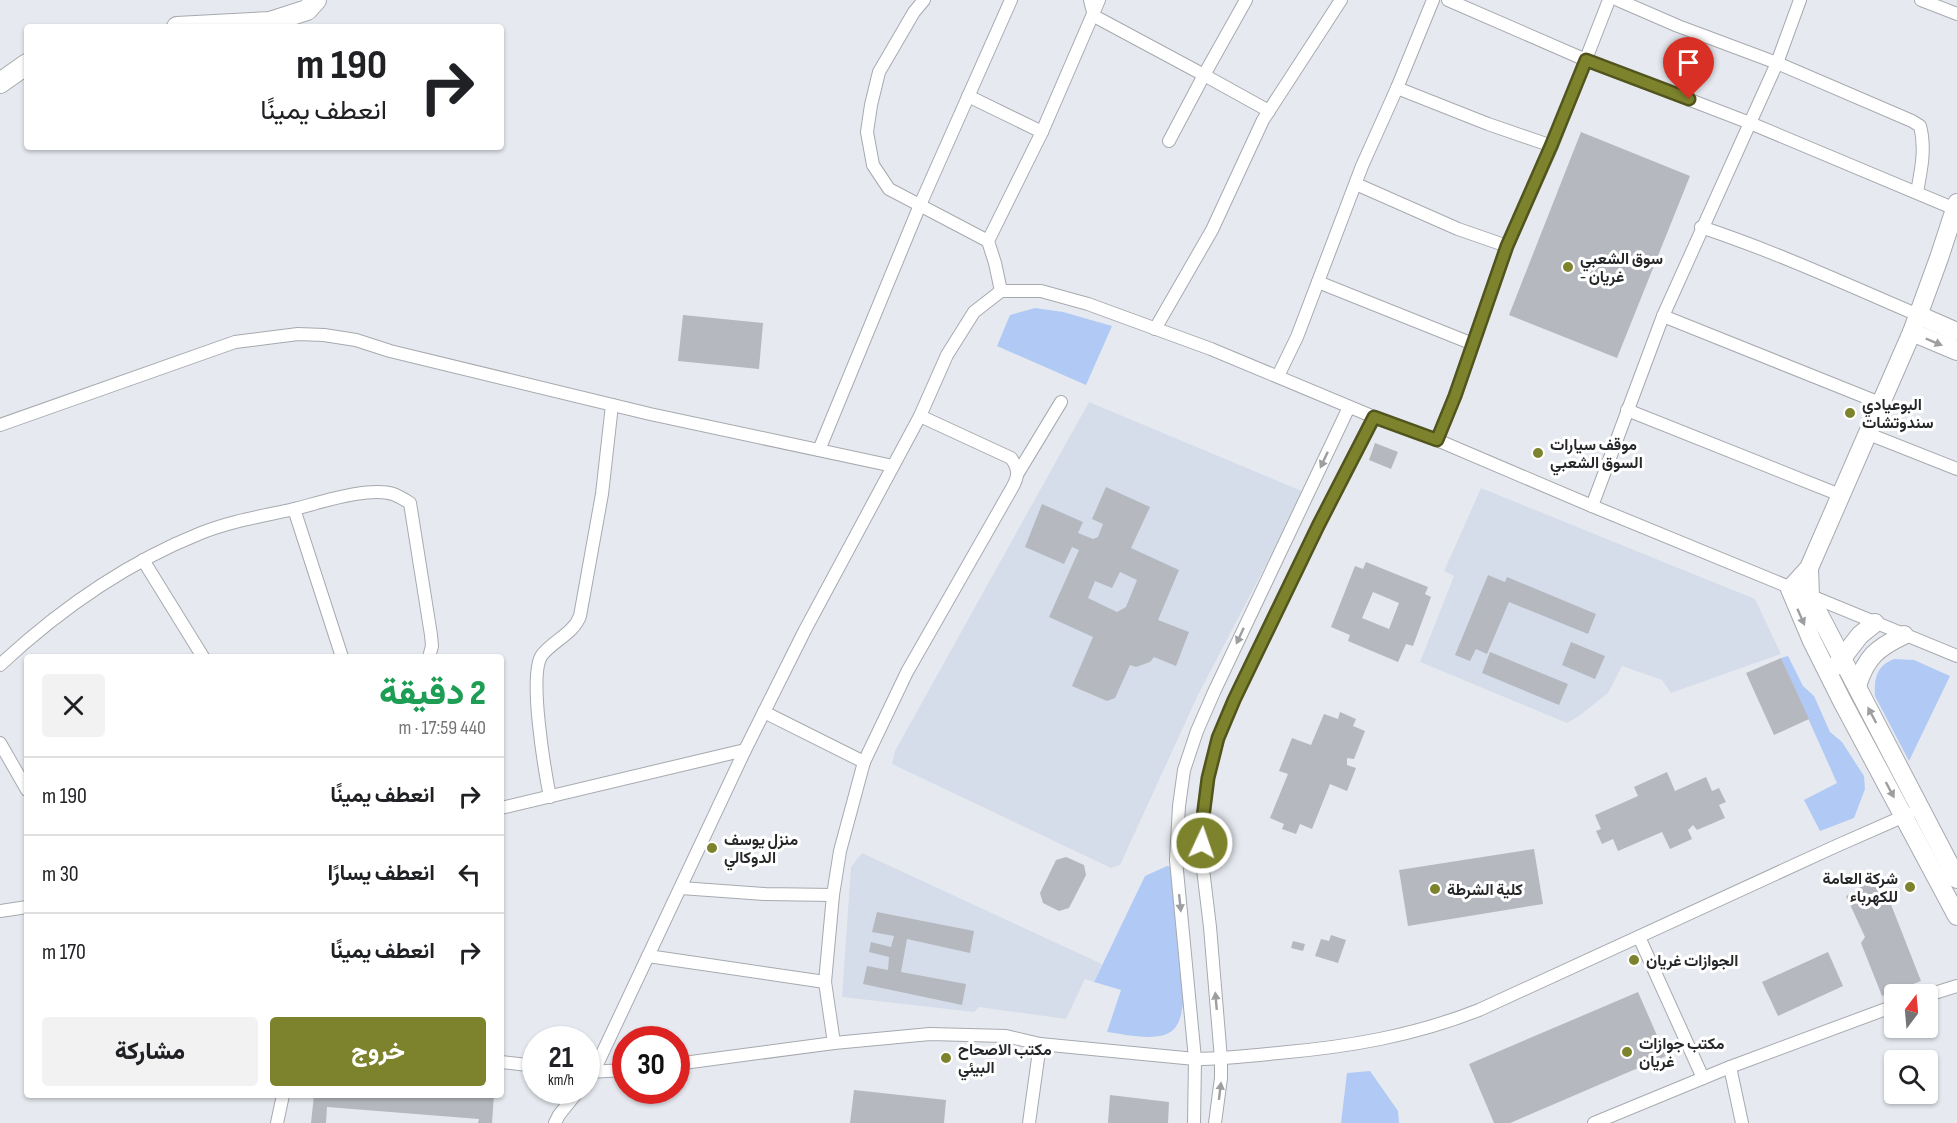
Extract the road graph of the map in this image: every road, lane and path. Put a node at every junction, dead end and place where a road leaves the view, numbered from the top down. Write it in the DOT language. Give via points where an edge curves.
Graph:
graph roads {
  1 [pos="316,0"];
  2 [pos="924,0"];
  3 [pos="1011,0"];
  4 [pos="1090,0"];
  5 [pos="1100,0"];
  6 [pos="1246,0"];
  7 [pos="1341,0"];
  8 [pos="1433,0"];
  9 [pos="1448,0"];
  10 [pos="1609,0"];
  11 [pos="1618,0"];
  12 [pos="1800,0"];
  13 [pos="1921,0"];
  14 [pos="1957,14"];
  15 [pos="1094,16"];
  16 [pos="233,24"];
  17 [pos="1586,60"];
  18 [pos="1777,63"];
  19 [pos="24,66"];
  20 [pos="1203,75"];
  21 [pos="0,82"];
  22 [pos="1397,88"];
  23 [pos="968,96"];
  24 [pos="1269,111"];
  25 [pos="1750,123"];
  26 [pos="1042,132"];
  27 [pos="1169,141"];
  28 [pos="1551,146"];
  29 [pos="1356,184"];
  30 [pos="1917,192"];
  31 [pos="920,205"];
  32 [pos="1956,206"];
  33 [pos="1701,227"];
  34 [pos="988,241"];
  35 [pos="1507,246"];
  36 [pos="1318,282"];
  37 [pos="1000,291"];
  38 [pos="1663,316"];
  39 [pos="1915,323"];
  40 [pos="1155,329"];
  41 [pos="1957,332"];
  42 [pos="1473,344"];
  43 [pos="1957,351"];
  44 [pos="1278,376"];
  45 [pos="1061,402"];
  46 [pos="1880,403"];
  47 [pos="612,405"];
  48 [pos="1349,407"];
  49 [pos="1627,410"];
  50 [pos="920,416"];
  51 [pos="1374,417"];
  52 [pos="0,425"];
  53 [pos="1866,433"];
  54 [pos="1437,440"];
  55 [pos="819,450"];
  56 [pos="893,466"];
  57 [pos="1957,469"];
  58 [pos="1018,473"];
  59 [pos="1840,495"];
  60 [pos="1592,506"];
  61 [pos="294,509"];
  62 [pos="143,560"];
  63 [pos="1809,568"];
  64 [pos="1790,588"];
  65 [pos="1810,597"];
  66 [pos="1875,623"];
  67 [pos="1904,634"];
  68 [pos="201,654"];
  69 [pos="341,654"];
  70 [pos="430,654"];
  71 [pos="1957,656"];
  72 [pos="1842,657"];
  73 [pos="0,665"];
  74 [pos="1830,677"];
  75 [pos="1857,686"];
  76 [pos="1214,692"];
  77 [pos="1234,700"];
  78 [pos="764,712"];
  79 [pos="0,743"];
  80 [pos="745,750"];
  81 [pos="864,762"];
  82 [pos="24,785"];
  83 [pos="550,797"];
  84 [pos="504,807"];
  85 [pos="1913,812"];
  86 [pos="1957,879"];
  87 [pos="681,888"];
  88 [pos="833,895"];
  89 [pos="24,908"];
  90 [pos="0,912"];
  91 [pos="1957,916"];
  92 [pos="1639,937"];
  93 [pos="648,956"];
  94 [pos="825,982"];
  95 [pos="1957,986"];
  96 [pos="1938,992"];
  97 [pos="1884,1010"];
  98 [pos="834,1043"];
  99 [pos="1040,1044"];
  100 [pos="600,1053"];
  101 [pos="1195,1059"];
  102 [pos="1221,1059"];
  103 [pos="504,1062"];
  104 [pos="690,1062"];
  105 [pos="522,1064"];
  106 [pos="1730,1067"];
  107 [pos="1703,1078"];
  108 [pos="282,1098"];
  109 [pos="568,1104"];
  110 [pos="278,1123"];
  111 [pos="555,1123"];
  112 [pos="1029,1123"];
  113 [pos="1194,1123"];
  114 [pos="1215,1123"];
  115 [pos="1594,1123"];
  116 [pos="1742,1123"];
  1 -- 16 [label="main road" via="307,10 270,22"];
  2 -- 31 [label="street" via="879,72 867,132 873,165 889,189"];
  3 -- 23 [label="street"];
  4 -- 15 [label="street"];
  5 -- 15 [label="street"];
  6 -- 20 [label="street"];
  7 -- 24 [label="street"];
  8 -- 22 [label="street"];
  9 -- 17 [label="street"];
  10 -- 17 [label="street"];
  11 -- 18 [label="street"];
  12 -- 18 [label="street"];
  13 -- 14 [label="street"];
  15 -- 20 [label="street"];
  15 -- 26 [label="street"];
  17 -- 25 [label="street"];
  17 -- 28 [label="street"];
  18 -- 25 [label="street"];
  18 -- 30 [label="street" via="1920,126 1923,157"];
  19 -- 21 [label="main road"];
  20 -- 24 [label="street"];
  20 -- 27 [label="street"];
  22 -- 28 [label="street"];
  22 -- 29 [label="street"];
  23 -- 26 [label="street"];
  23 -- 31 [label="street"];
  24 -- 40 [label="street" via="1212,230"];
  25 -- 30 [label="street"];
  25 -- 33 [label="street"];
  26 -- 34 [label="street"];
  28 -- 35 [label="street"];
  29 -- 35 [label="street"];
  29 -- 36 [label="street"];
  30 -- 32 [label="street"];
  31 -- 34 [label="street"];
  31 -- 55 [label="street"];
  32 -- 39 [label="main road"];
  33 -- 38 [label="street"];
  33 -- 39 [label="street" via="1801,264"];
  34 -- 37 [label="street"];
  35 -- 42 [label="street"];
  36 -- 42 [label="street"];
  36 -- 44 [label="street"];
  37 -- 40 [label="street" via="1041,291"];
  37 -- 50 [label="street" via="974,312 946,355"];
  38 -- 46 [label="street"];
  38 -- 49 [label="street"];
  39 -- 41 [label="main road"];
  39 -- 43 [label="main road, one-way"];
  39 -- 46 [label="main road"];
  40 -- 44 [label="street"];
  42 -- 54 [label="street"];
  44 -- 48 [label="street"];
  45 -- 58 [label="street"];
  46 -- 53 [label="main road"];
  47 -- 52 [label="street" via="356,340 298,334 235,342"];
  47 -- 55 [label="street"];
  47 -- 83 [label="street" via="602,494 580,616 540,657 536,668"];
  48 -- 51 [label="street"];
  48 -- 76 [label="street, one-way"];
  49 -- 59 [label="street"];
  49 -- 60 [label="street"];
  50 -- 56 [label="street"];
  50 -- 58 [label="street" via="1011,458"];
  51 -- 54 [label="street"];
  51 -- 77 [label="street"];
  53 -- 57 [label="street"];
  53 -- 59 [label="main road"];
  54 -- 60 [label="street"];
  55 -- 56 [label="street"];
  56 -- 78 [label="street"];
  58 -- 81 [label="street" via="907,672"];
  59 -- 63 [label="main road"];
  60 -- 64 [label="street"];
  61 -- 62 [label="street" via="202,533"];
  61 -- 69 [label="street"];
  61 -- 70 [label="street" via="379,492 410,503 431,635"];
  62 -- 68 [label="street"];
  62 -- 73 [label="street" via="73,603"];
  63 -- 64 [label="main road"];
  63 -- 65 [label="main road"];
  64 -- 65 [label="street"];
  64 -- 74 [label="main road, one-way"];
  65 -- 66 [label="street"];
  65 -- 72 [label="main road"];
  66 -- 67 [label="street"];
  66 -- 72 [label="main road"];
  67 -- 71 [label="street"];
  67 -- 75 [label="main road" via="1873,654"];
  72 -- 74 [label="main road"];
  72 -- 75 [label="main road"];
  74 -- 85 [label="main road, one-way"];
  85 -- 75 [label="main road, one-way"];
  76 -- 77 [label="street"];
  76 -- 101 [label="street, one-way" via="1184,770 1177,838"];
  102 -- 77 [label="street, one-way" via="1202,825 1218,738"];
  78 -- 80 [label="street"];
  78 -- 81 [label="street"];
  79 -- 82 [label="street"];
  80 -- 83 [label="street"];
  80 -- 87 [label="street"];
  81 -- 88 [label="street" via="840,851"];
  83 -- 84 [label="street"];
  85 -- 86 [label="main road"];
  85 -- 91 [label="main road"];
  85 -- 92 [label="street"];
  87 -- 88 [label="street"];
  87 -- 93 [label="street"];
  88 -- 94 [label="street"];
  89 -- 90 [label="street"];
  92 -- 102 [label="street" via="1479,1010 1417,1031 1324,1049"];
  92 -- 107 [label="street"];
  93 -- 94 [label="street"];
  93 -- 100 [label="street"];
  94 -- 98 [label="street"];
  95 -- 96 [label="street"];
  97 -- 106 [label="street"];
  98 -- 99 [label="street" via="941,1034 1006,1036"];
  98 -- 104 [label="street"];
  99 -- 101 [label="street"];
  99 -- 112 [label="street"];
  101 -- 102 [label="street"];
  101 -- 113 [label="street"];
  114 -- 102 [label="street, one-way"];
  103 -- 105 [label="street"];
  106 -- 107 [label="street"];
  106 -- 116 [label="street"];
  107 -- 115 [label="street"];
  108 -- 110 [label="street"];
  109 -- 111 [label="street"];
}
